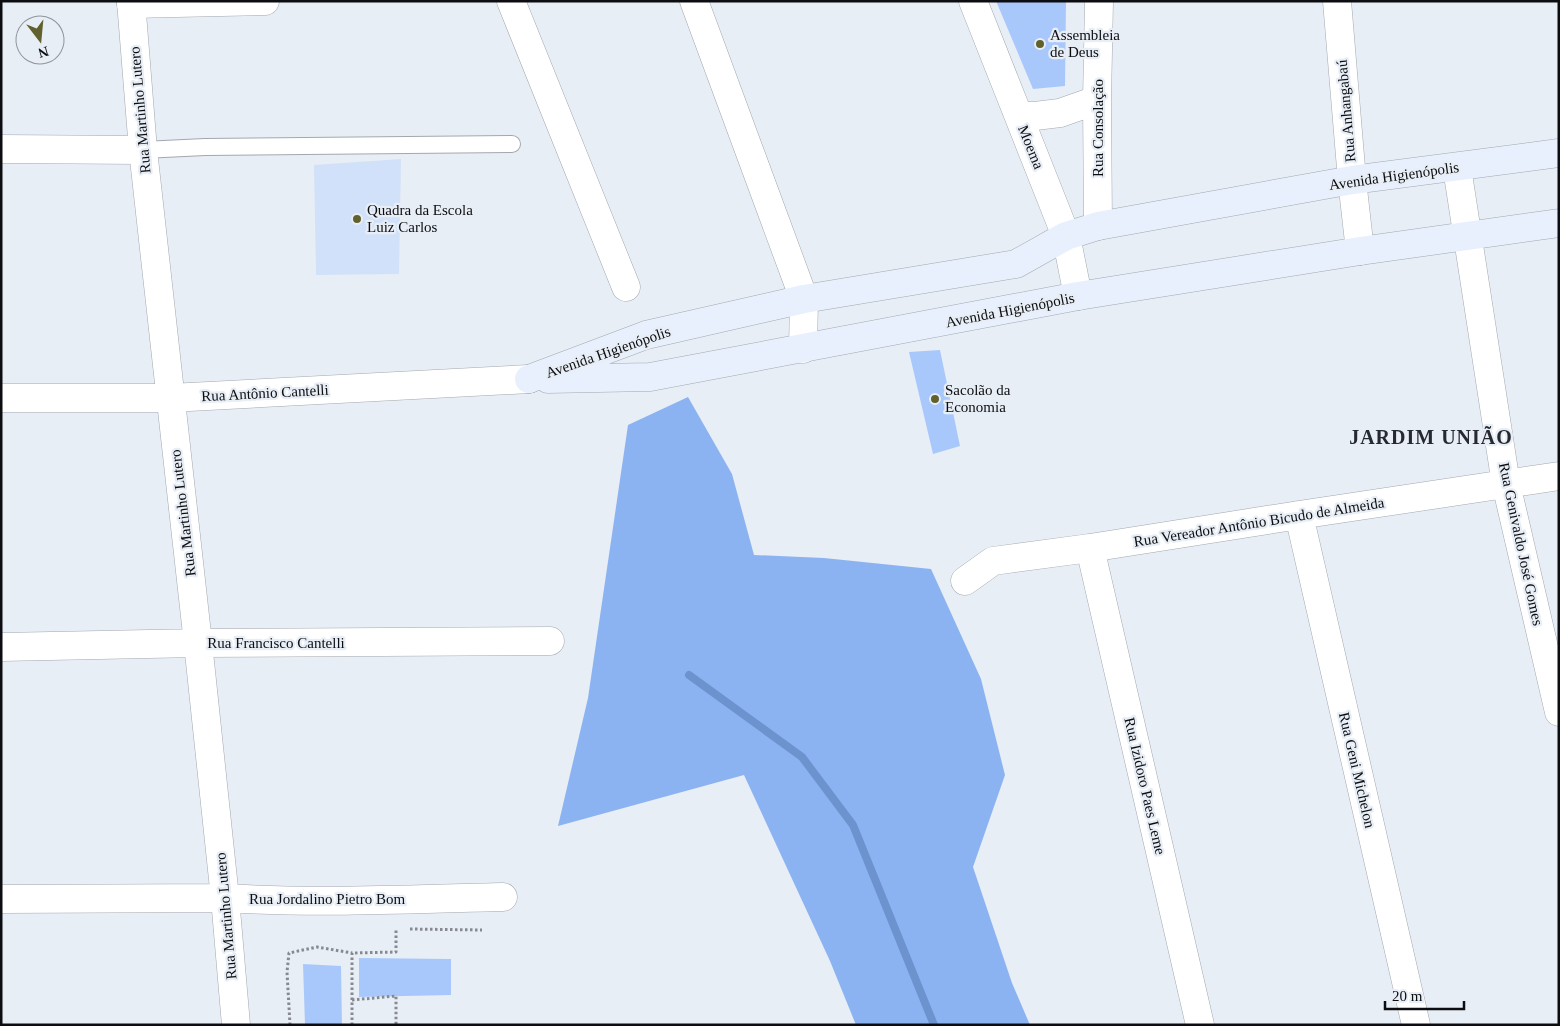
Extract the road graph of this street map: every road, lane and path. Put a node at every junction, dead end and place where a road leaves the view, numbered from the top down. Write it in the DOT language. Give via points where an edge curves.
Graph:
graph roads {
  1 [pos="265,1"];
  2 [pos="511,1"];
  3 [pos="694,1"];
  4 [pos="974,1"];
  5 [pos="1100,1"];
  6 [pos="1337,1"];
  7 [pos="131,3"];
  8 [pos="1097,100"];
  9 [pos="1019,116"];
  10 [pos="512,144"];
  11 [pos="1,149"];
  12 [pos="143,150"];
  13 [pos="1559,153"];
  14 [pos="1456,168"];
  15 [pos="1352,180"];
  16 [pos="1559,222"];
  17 [pos="1098,226"];
  18 [pos="1066,236"];
  19 [pos="1468,236"];
  20 [pos="1360,251"];
  21 [pos="626,287"];
  22 [pos="1078,296"];
  23 [pos="804,298"];
  24 [pos="804,349"];
  25 [pos="529,379"];
  26 [pos="1,398"];
  27 [pos="170,398"];
  28 [pos="1559,476"];
  29 [pos="1506,484"];
  30 [pos="1299,515"];
  31 [pos="1090,548"];
  32 [pos="965,581"];
  33 [pos="550,641"];
  34 [pos="198,643"];
  35 [pos="1,647"];
  36 [pos="1559,712"];
  37 [pos="503,897"];
  38 [pos="226,898"];
  39 [pos="1,899"];
  40 [pos="396,929"];
  41 [pos="352,953"];
  42 [pos="352,1000"];
  43 [pos="236,1025"];
  44 [pos="290,1025"];
  45 [pos="352,1025"];
  46 [pos="396,1025"];
  47 [pos="1200,1025"];
  48 [pos="1416,1025"];
  1 -- 7 [label="street"];
  2 -- 21 [label="street"];
  3 -- 23 [label="street"];
  4 -- 9 [label="street, Moema"];
  5 -- 8 [label="street, Rua Consolação"];
  6 -- 15 [label="street, Rua Anhangabaú"];
  7 -- 12 [label="street, Rua Martinho Lutero"];
  8 -- 9 [label="street" via="1060,113"];
  8 -- 17 [label="street, Rua Consolação"];
  9 -- 18 [label="street, Moema"];
  10 -- 12 [label="lane"];
  11 -- 12 [label="street"];
  12 -- 27 [label="street, Rua Martinho Lutero"];
  13 -- 14 [label="main road, Avenida Higienópolis"];
  14 -- 15 [label="main road, Avenida Higienópolis"];
  14 -- 19 [label="street, Rua Genivaldo José Gomes"];
  15 -- 17 [label="main road, Avenida Higienópolis"];
  15 -- 20 [label="street, Rua Anhangabaú"];
  16 -- 19 [label="main road, Avenida Higienópolis"];
  17 -- 18 [label="main road, Avenida Higienópolis"];
  18 -- 22 [label="street, Moema"];
  18 -- 23 [label="main road, Avenida Higienópolis" via="1016,264"];
  19 -- 20 [label="main road, Avenida Higienópolis"];
  19 -- 29 [label="street, Rua Genivaldo José Gomes"];
  20 -- 22 [label="main road, Avenida Higienópolis"];
  22 -- 24 [label="main road, Avenida Higienópolis"];
  23 -- 24 [label="street"];
  23 -- 25 [label="main road, Avenida Higienópolis" via="646,335"];
  24 -- 25 [label="main road, Avenida Higienópolis" via="650,377"];
  25 -- 27 [label="street, Rua Antônio Cantelli"];
  26 -- 27 [label="street, Rua Antônio Cantelli"];
  27 -- 34 [label="street, Rua Martinho Lutero"];
  28 -- 29 [label="street, Rua Vereador Antônio Bicudo de Almeida"];
  29 -- 30 [label="street, Rua Vereador Antônio Bicudo de Almeida"];
  29 -- 36 [label="street, Rua Genivaldo José Gomes"];
  30 -- 31 [label="street, Rua Vereador Antônio Bicudo de Almeida"];
  30 -- 48 [label="street, Rua Geni Michelon"];
  31 -- 32 [label="street, Rua Vereador Antônio Bicudo de Almeida" via="993,561"];
  31 -- 47 [label="street, Rua Izidoro Paes Leme"];
  33 -- 34 [label="street, Rua Francisco Cantelli"];
  34 -- 35 [label="street, Rua Francisco Cantelli"];
  34 -- 38 [label="street, Rua Martinho Lutero"];
  37 -- 38 [label="street, Rua Jordalino Pietro Bom" via="390,900"];
  38 -- 39 [label="street, Rua Jordalino Pietro Bom"];
  38 -- 43 [label="street, Rua Martinho Lutero"];
  40 -- 41 [label="path" via="396,952"];
  41 -- 42 [label="path"];
  41 -- 44 [label="path" via="317,947 289,953"];
  42 -- 45 [label="path"];
  42 -- 46 [label="path" via="396,996"];
}
